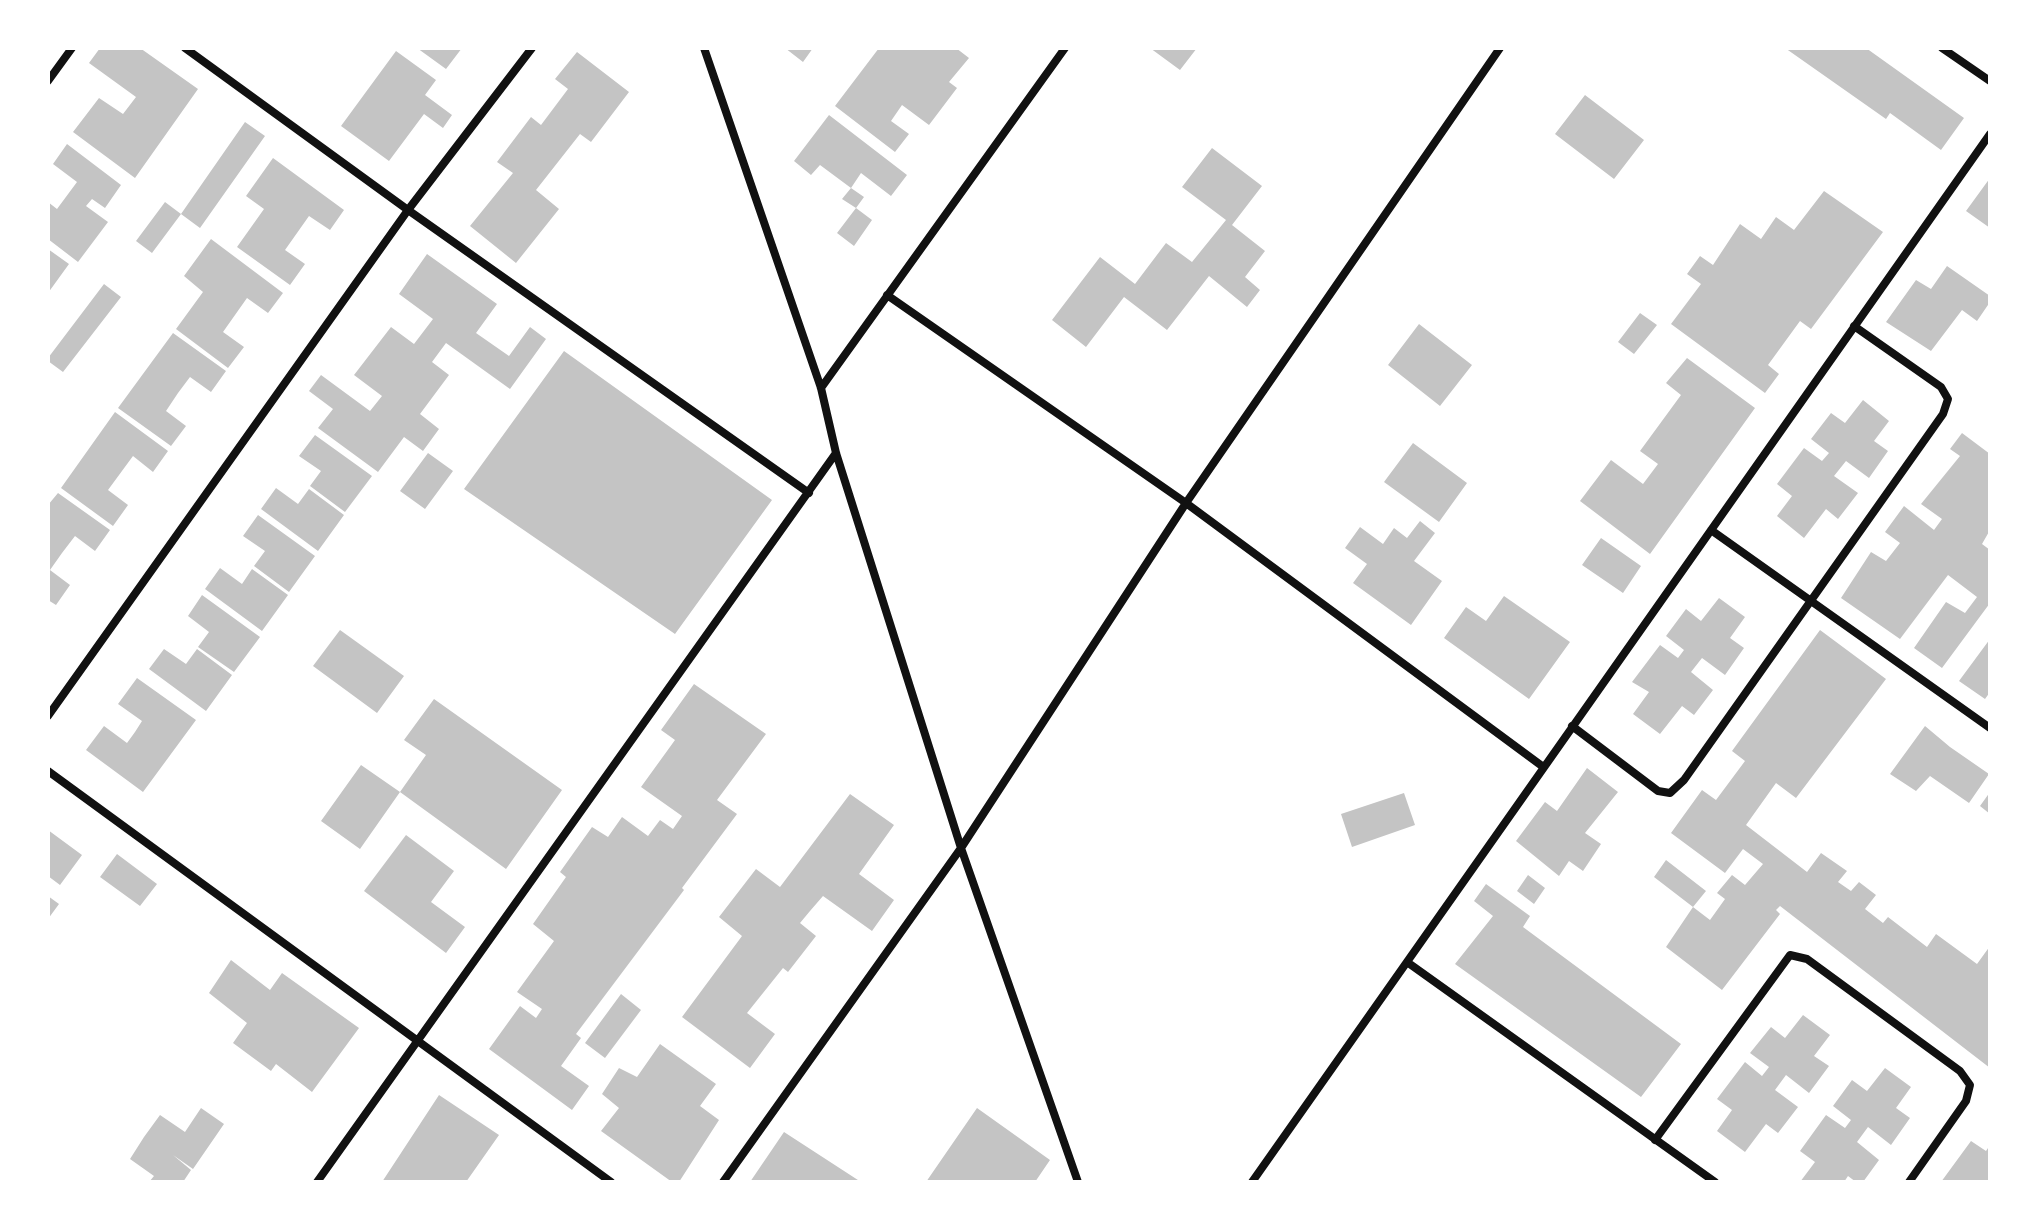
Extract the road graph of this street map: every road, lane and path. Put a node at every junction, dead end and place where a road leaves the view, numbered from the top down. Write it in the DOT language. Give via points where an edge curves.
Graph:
graph roads {
  1 [pos="72,48"];
  2 [pos="185,48"];
  3 [pos="532,48"];
  4 [pos="704,48"];
  5 [pos="1065,48"];
  6 [pos="1500,48"];
  7 [pos="1942,48"];
  8 [pos="48,81"];
  9 [pos="1990,81"];
  10 [pos="1990,134"];
  11 [pos="408,210"];
  12 [pos="887,295"];
  13 [pos="1854,326"];
  14 [pos="821,388"];
  15 [pos="836,453"];
  16 [pos="809,493"];
  17 [pos="1186,503"];
  18 [pos="1711,530"];
  19 [pos="1810,600"];
  20 [pos="48,716"];
  21 [pos="1572,726"];
  22 [pos="1990,728"];
  23 [pos="1542,766"];
  24 [pos="48,771"];
  25 [pos="961,848"];
  26 [pos="1407,962"];
  27 [pos="417,1039"];
  28 [pos="1655,1140"];
  29 [pos="317,1182"];
  30 [pos="611,1182"];
  31 [pos="723,1182"];
  32 [pos="1078,1182"];
  33 [pos="1252,1182"];
  34 [pos="1715,1182"];
  35 [pos="1909,1182"];
  1 -- 8 [label="street"];
  2 -- 11 [label="street"];
  3 -- 11 [label="street"];
  4 -- 14 [label="street"];
  5 -- 12 [label="street"];
  6 -- 17 [label="street"];
  7 -- 9 [label="street"];
  10 -- 13 [label="street"];
  11 -- 16 [label="street"];
  11 -- 20 [label="street"];
  12 -- 14 [label="street"];
  12 -- 17 [label="street"];
  13 -- 18 [label="street"];
  13 -- 19 [label="street" via="1941,387 1948,399 1943,414"];
  14 -- 15 [label="street"];
  15 -- 16 [label="street"];
  15 -- 25 [label="street"];
  16 -- 27 [label="street"];
  17 -- 23 [label="street"];
  17 -- 25 [label="street"];
  18 -- 19 [label="street"];
  18 -- 21 [label="street"];
  19 -- 21 [label="street" via="1670,793 1658,791"];
  19 -- 22 [label="street"];
  21 -- 23 [label="street"];
  23 -- 26 [label="street"];
  24 -- 27 [label="street"];
  25 -- 31 [label="street"];
  25 -- 32 [label="street"];
  26 -- 28 [label="street"];
  26 -- 33 [label="street"];
  27 -- 29 [label="street"];
  27 -- 30 [label="street"];
  28 -- 34 [label="street"];
  28 -- 35 [label="street" via="1790,955 1807,959 1960,1071 1970,1085 1966,1101"];
}
